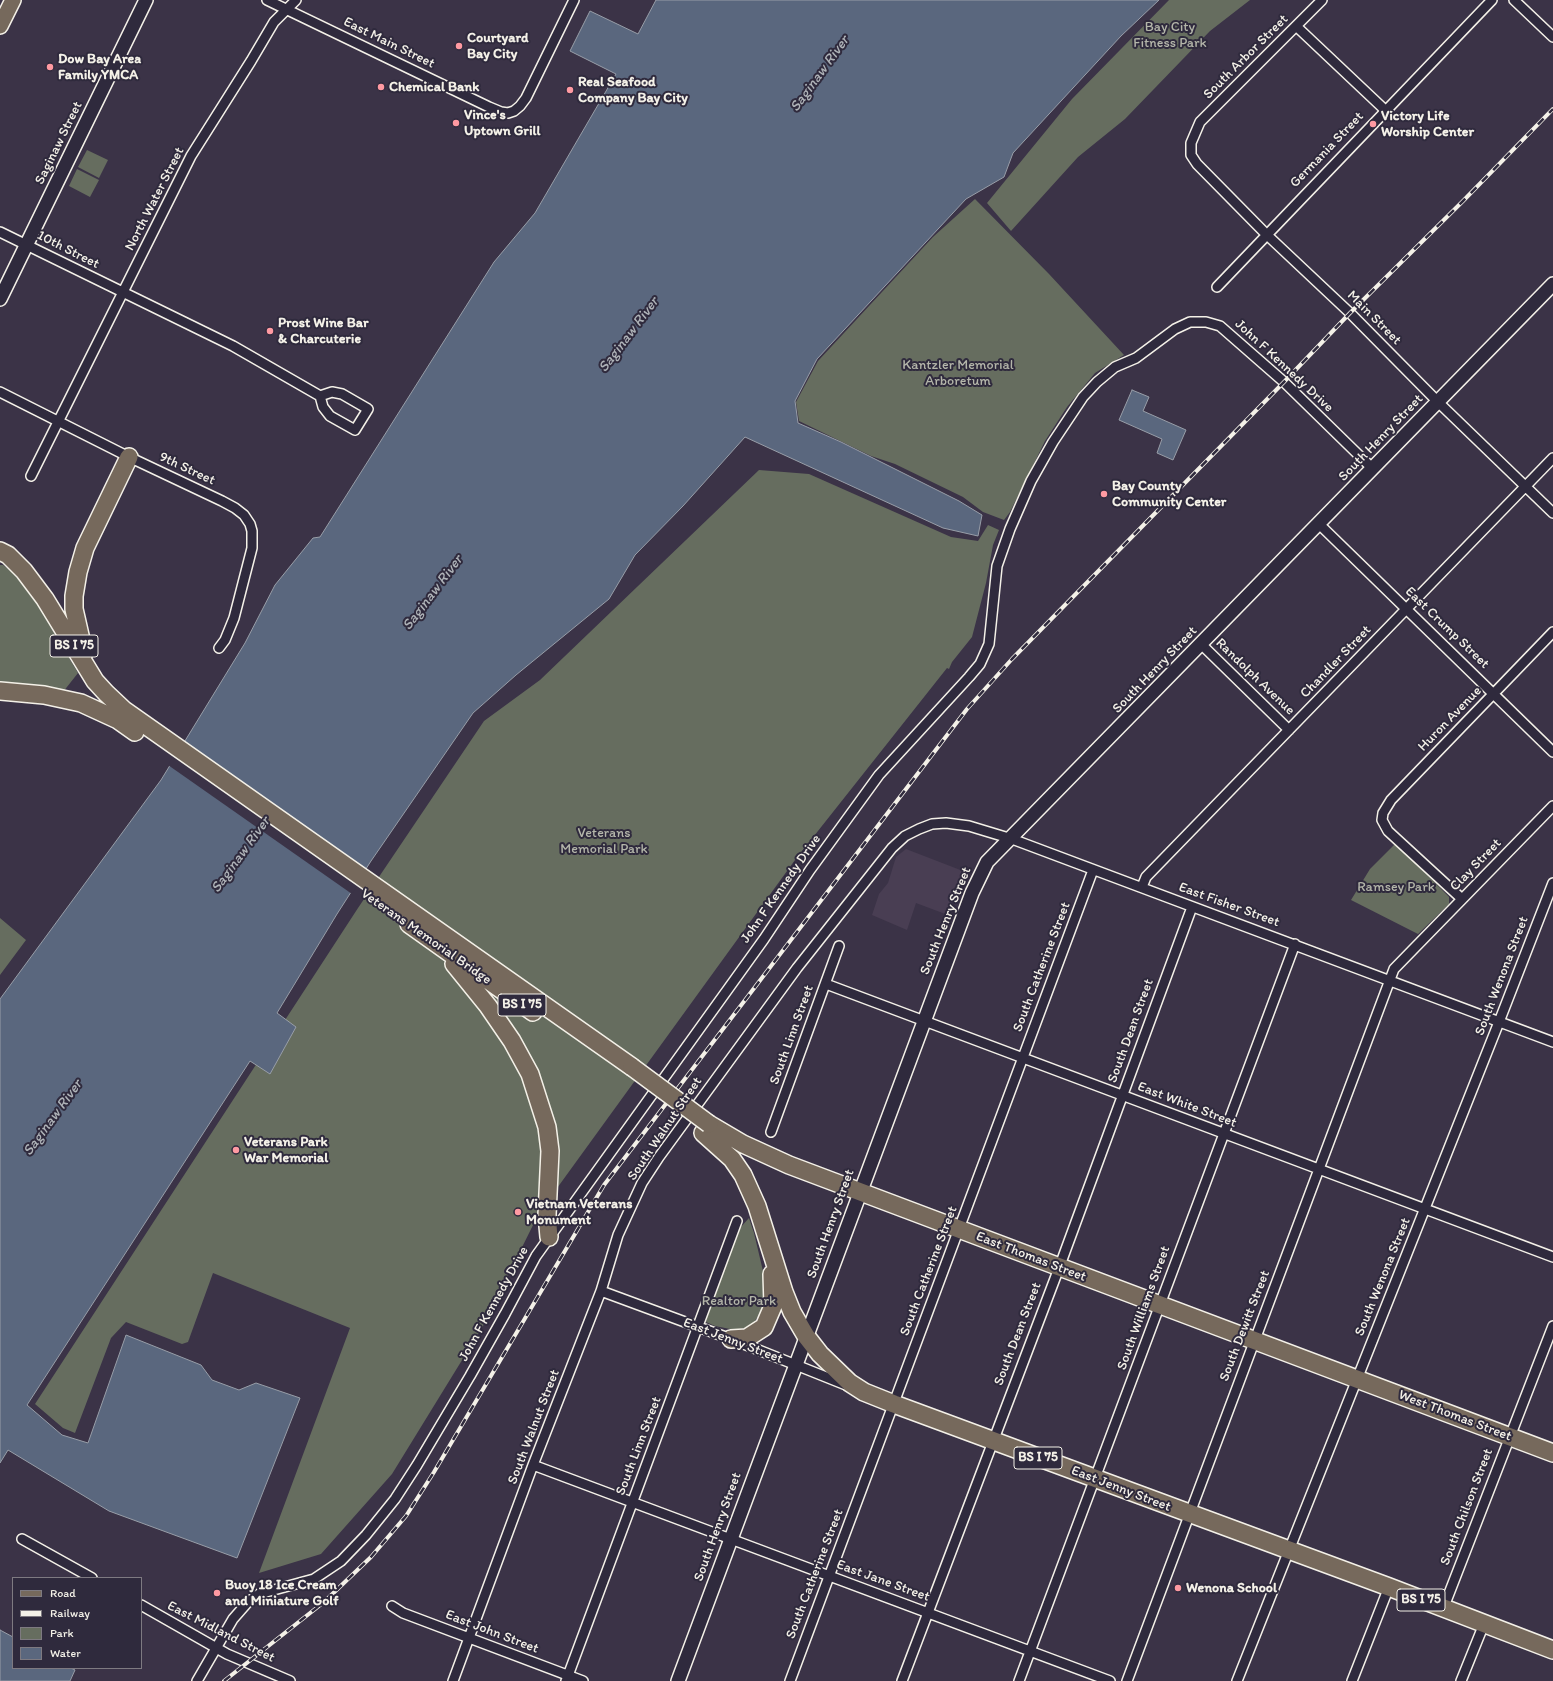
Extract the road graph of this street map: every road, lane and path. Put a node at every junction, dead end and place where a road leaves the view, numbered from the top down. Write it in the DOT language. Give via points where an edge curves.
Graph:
graph roads {
  1 [pos="13,0"];
  2 [pos="146,0"];
  3 [pos="263,0"];
  4 [pos="296,0"];
  5 [pos="574,0"];
  6 [pos="1322,0"];
  7 [pos="1492,0"];
  8 [pos="1514,0"];
  9 [pos="271,2"];
  10 [pos="287,10"];
  11 [pos="0,26"];
  12 [pos="1296,26"];
  13 [pos="1553,37"];
  14 [pos="1385,110"];
  15 [pos="1193,136"];
  16 [pos="0,232"];
  17 [pos="1266,234"];
  18 [pos="27,244"];
  19 [pos="1553,284"];
  20 [pos="1217,286"];
  21 [pos="123,293"];
  22 [pos="0,299"];
  23 [pos="0,392"];
  24 [pos="320,396"];
  25 [pos="1438,402"];
  26 [pos="58,422"];
  27 [pos="129,458"];
  28 [pos="1553,458"];
  29 [pos="1373,469"];
  30 [pos="31,476"];
  31 [pos="1526,486"];
  32 [pos="1553,513"];
  33 [pos="1320,524"];
  34 [pos="4,553"];
  35 [pos="1407,609"];
  36 [pos="1553,632"];
  37 [pos="1202,645"];
  38 [pos="219,648"];
  39 [pos="95,681"];
  40 [pos="0,691"];
  41 [pos="1494,694"];
  42 [pos="1289,730"];
  43 [pos="147,733"];
  44 [pos="1553,752"];
  45 [pos="1553,806"];
  46 [pos="946,823"];
  47 [pos="1012,839"];
  48 [pos="1093,870"];
  49 [pos="1142,887"];
  50 [pos="1552,887"];
  51 [pos="1462,899"];
  52 [pos="1192,907"];
  53 [pos="423,927"];
  54 [pos="1294,944"];
  55 [pos="839,946"];
  56 [pos="440,947"];
  57 [pos="1390,980"];
  58 [pos="826,984"];
  59 [pos="925,1020"];
  60 [pos="1500,1022"];
  61 [pos="1553,1042"];
  62 [pos="1023,1058"];
  63 [pos="629,1072"];
  64 [pos="1122,1095"];
  65 [pos="706,1128"];
  66 [pos="771,1132"];
  67 [pos="1224,1134"];
  68 [pos="1319,1168"];
  69 [pos="860,1192"];
  70 [pos="1425,1209"];
  71 [pos="737,1221"];
  72 [pos="960,1230"];
  73 [pos="549,1237"];
  74 [pos="771,1252"];
  75 [pos="1553,1257"];
  76 [pos="1059,1268"];
  77 [pos="601,1291"];
  78 [pos="1160,1306"];
  79 [pos="1553,1326"];
  80 [pos="698,1328"];
  81 [pos="806,1336"];
  82 [pos="731,1339"];
  83 [pos="1254,1341"];
  84 [pos="795,1366"];
  85 [pos="1357,1379"];
  86 [pos="864,1392"];
  87 [pos="894,1404"];
  88 [pos="1509,1437"];
  89 [pos="993,1441"];
  90 [pos="1553,1453"];
  91 [pos="533,1465"];
  92 [pos="1095,1478"];
  93 [pos="633,1502"];
  94 [pos="1189,1515"];
  95 [pos="22,1539"];
  96 [pos="731,1539"];
  97 [pos="1288,1551"];
  98 [pos="829,1576"];
  99 [pos="90,1577"];
  100 [pos="1389,1587"];
  101 [pos="142,1606"];
  102 [pos="392,1606"];
  103 [pos="1443,1609"];
  104 [pos="928,1613"];
  105 [pos="1484,1624"];
  106 [pos="469,1638"];
  107 [pos="216,1647"];
  108 [pos="1553,1650"];
  109 [pos="1030,1651"];
  110 [pos="567,1678"];
  111 [pos="196,1681"];
  112 [pos="290,1681"];
  113 [pos="453,1681"];
  114 [pos="583,1681"];
  115 [pos="678,1681"];
  116 [pos="790,1681"];
  117 [pos="902,1681"];
  118 [pos="1019,1681"];
  119 [pos="1110,1681"];
  120 [pos="1127,1681"];
  121 [pos="1237,1681"];
  122 [pos="1352,1681"];
  123 [pos="1461,1681"];
  1 -- 11 [label="main road"];
  2 -- 18 [label="street, Saginaw Street"];
  3 -- 9 [label="street, East Main Street"];
  4 -- 10 [label="street, North Water Street"];
  5 -- 10 [label="street, East Main Street" via="526,98 514,111 501,112"];
  6 -- 12 [label="street, South Arbor Street"];
  7 -- 14 [label="street, Germania Street"];
  8 -- 13 [label="street"];
  9 -- 10 [label="street, East Main Street"];
  10 -- 21 [label="street, North Water Street" via="274,22 191,156"];
  12 -- 14 [label="street"];
  12 -- 15 [label="street, South Arbor Street" via="1200,122"];
  14 -- 17 [label="street, Germania Street"];
  15 -- 17 [label="street, Main Street" via="1191,155 1197,164"];
  16 -- 18 [label="street, 10th Street"];
  17 -- 20 [label="street, Germania Street"];
  17 -- 25 [label="street, Main Street" via="1350,313"];
  18 -- 21 [label="street, 10th Street"];
  18 -- 22 [label="street, Saginaw Street"];
  19 -- 25 [label="street, South Henry Street"];
  21 -- 24 [label="street, 10th Street" via="233,346"];
  21 -- 26 [label="street, North Water Street"];
  23 -- 26 [label="street, 9th Street"];
  24 -- 24 [label="street" via="323,407 330,416 355,430 368,409 342,394 332,392"];
  25 -- 29 [label="street, South Henry Street"];
  25 -- 31 [label="street, Main Street"];
  26 -- 27 [label="street, 9th Street"];
  26 -- 30 [label="street, North Water Street"];
  27 -- 38 [label="street, 9th Street" via="235,508 250,524 253,540 249,566 234,618"];
  27 -- 39 [label="highway" via="85,548 75,584 74,609 78,632"];
  28 -- 31 [label="street, Chandler Street"];
  29 -- 33 [label="street, South Henry Street"];
  29 -- 73 [label="street, John F Kennedy Drive" via="1284,382 1220,326 1206,322 1190,322 1161,338 1136,358 1115,367 1097,382 1083,397 1053,442 1031,481 1010,529 997,566 989,644 980,664 879,775"];
  31 -- 32 [label="street, Main Street"];
  31 -- 35 [label="street, Chandler Street"];
  33 -- 35 [label="street, East Crump Street"];
  33 -- 37 [label="street, South Henry Street"];
  34 -- 39 [label="highway, Veterans Memorial Bridge / BS I 75" via="24,571 45,599"];
  35 -- 41 [label="street, East Crump Street"];
  35 -- 42 [label="street, Chandler Street"];
  36 -- 41 [label="street, Huron Avenue"];
  37 -- 42 [label="street, Randolph Avenue"];
  37 -- 47 [label="street, South Henry Street"];
  39 -- 43 [label="highway, Veterans Memorial Bridge / BS I 75"];
  40 -- 43 [label="highway, Veterans Memorial Bridge / BS I 75" via="50,696 80,703"];
  41 -- 44 [label="street, East Crump Street"];
  41 -- 51 [label="street, Huron Avenue" via="1391,800 1383,813 1382,820 1388,831"];
  42 -- 49 [label="street, Chandler Street" via="1146,877"];
  43 -- 53 [label="highway, Veterans Memorial Bridge / BS I 75"];
  45 -- 51 [label="street, Clay Street"];
  46 -- 47 [label="street, East Fisher Street" via="969,826"];
  46 -- 77 [label="street, South Walnut Street" via="919,828 892,848 797,968 642,1183 618,1235"];
  47 -- 48 [label="street, East Fisher Street"];
  47 -- 59 [label="street, South Henry Street" via="987,862 979,877"];
  48 -- 49 [label="street, East Fisher Street"];
  48 -- 62 [label="street, South Catherine Street"];
  49 -- 52 [label="street, East Fisher Street"];
  50 -- 60 [label="street, South Wenona Street"];
  51 -- 57 [label="street, Clay Street" via="1394,969"];
  52 -- 54 [label="street, East Fisher Street"];
  52 -- 64 [label="street, South Dean Street"];
  53 -- 56 [label="highway, Veterans Memorial Bridge / BS I 75"];
  53 -- 63 [label="highway, Veterans Memorial Bridge / BS I 75"];
  54 -- 57 [label="street, East Fisher Street"];
  54 -- 67 [label="street, South Williams Street"];
  55 -- 58 [label="street, South Linn Street"];
  56 -- 63 [label="highway, Veterans Memorial Bridge / BS I 75"];
  56 -- 73 [label="highway" via="488,1006 512,1041 530,1074 547,1128 550,1151 547,1215"];
  57 -- 60 [label="street, East Fisher Street"];
  57 -- 68 [label="street, South Dewitt Street"];
  58 -- 59 [label="street, East White Street"];
  58 -- 66 [label="street, South Linn Street"];
  59 -- 62 [label="street, East White Street"];
  59 -- 69 [label="street, South Henry Street"];
  60 -- 61 [label="street, East Fisher Street"];
  60 -- 70 [label="street, South Wenona Street"];
  62 -- 64 [label="street, East White Street"];
  62 -- 72 [label="street, South Catherine Street"];
  63 -- 65 [label="highway, Veterans Memorial Bridge / BS I 75, bridge"];
  64 -- 67 [label="street, East White Street"];
  64 -- 76 [label="street, South Dean Street"];
  65 -- 69 [label="highway, East Thomas Street / BS I 75" via="789,1165"];
  65 -- 74 [label="highway, Veterans Memorial Bridge / BS I 75" via="742,1175 757,1206"];
  67 -- 68 [label="street, East White Street"];
  67 -- 78 [label="street, South Williams Street"];
  68 -- 70 [label="street, East White Street"];
  68 -- 83 [label="street, South Dewitt Street"];
  69 -- 72 [label="highway, East Thomas Street / BS I 75"];
  69 -- 81 [label="street, South Henry Street"];
  70 -- 75 [label="street, East White Street"];
  70 -- 85 [label="street, South Wenona Street"];
  71 -- 80 [label="street, South Linn Street"];
  72 -- 76 [label="highway, East Thomas Street / BS I 75"];
  72 -- 87 [label="street, South Catherine Street"];
  73 -- 107 [label="street, John F Kennedy Drive" via="417,1465 395,1499 366,1535 341,1561 314,1579 259,1594 233,1619"];
  74 -- 81 [label="highway, Veterans Memorial Bridge / BS I 75" via="792,1312"];
  74 -- 82 [label="highway" via="771,1313 764,1327 756,1333 747,1338"];
  76 -- 78 [label="highway, East Thomas Street / BS I 75"];
  76 -- 89 [label="street, South Dean Street"];
  77 -- 80 [label="street, East Jenny Street"];
  77 -- 91 [label="street, South Walnut Street"];
  78 -- 83 [label="highway, East Thomas Street / BS I 75"];
  78 -- 92 [label="street, South Williams Street"];
  79 -- 88 [label="street, South Chilson Street"];
  80 -- 82 [label="street, East Jenny Street"];
  80 -- 93 [label="street, South Linn Street"];
  81 -- 84 [label="street, South Henry Street"];
  81 -- 86 [label="highway, East Jenny Street / BS I 75" via="820,1354 850,1383"];
  82 -- 84 [label="street, East Jenny Street"];
  83 -- 85 [label="highway, East Thomas Street / BS I 75"];
  83 -- 94 [label="street, South Dewitt Street"];
  84 -- 86 [label="street, East Jenny Street"];
  84 -- 96 [label="street, South Henry Street"];
  85 -- 88 [label="highway, West Thomas Street / BS I 75"];
  85 -- 97 [label="street, South Wenona Street"];
  86 -- 87 [label="highway, East Jenny Street / BS I 75"];
  87 -- 89 [label="highway, East Jenny Street / BS I 75"];
  87 -- 98 [label="street, South Catherine Street"];
  88 -- 90 [label="highway, West Thomas Street / BS I 75"];
  88 -- 103 [label="street, South Chilson Street"];
  89 -- 92 [label="highway, East Jenny Street / BS I 75"];
  89 -- 104 [label="street, South Dean Street"];
  91 -- 93 [label="street, East Jane Street"];
  91 -- 106 [label="street, South Walnut Street"];
  92 -- 94 [label="highway, East Jenny Street / BS I 75"];
  92 -- 109 [label="street, South Williams Street"];
  93 -- 96 [label="street, East Jane Street"];
  93 -- 110 [label="street, South Linn Street"];
  94 -- 97 [label="highway, East Jenny Street / BS I 75"];
  94 -- 120 [label="street, South Dewitt Street"];
  95 -- 99 [label="street"];
  96 -- 98 [label="street, East Jane Street"];
  96 -- 115 [label="street, South Henry Street"];
  97 -- 100 [label="highway, BS I 75"];
  97 -- 121 [label="street, South Wenona Street"];
  98 -- 104 [label="street, East Jane Street"];
  98 -- 116 [label="street, South Catherine Street"];
  100 -- 103 [label="highway, BS I 75"];
  100 -- 122 [label="street"];
  101 -- 107 [label="street, East Midland Street"];
  102 -- 106 [label="street, East John Street" via="403,1613"];
  103 -- 105 [label="highway, BS I 75"];
  104 -- 109 [label="street, East Jane Street"];
  104 -- 117 [label="street, South Dean Street"];
  105 -- 108 [label="highway, BS I 75"];
  105 -- 123 [label="street"];
  106 -- 110 [label="street, East John Street"];
  106 -- 113 [label="street, South Walnut Street"];
  107 -- 111 [label="street, John F Kennedy Drive"];
  107 -- 112 [label="street, East Midland Street"];
  109 -- 118 [label="street, South Williams Street"];
  109 -- 119 [label="street, East Jane Street"];
  110 -- 114 [label="street, East John Street"];
}
